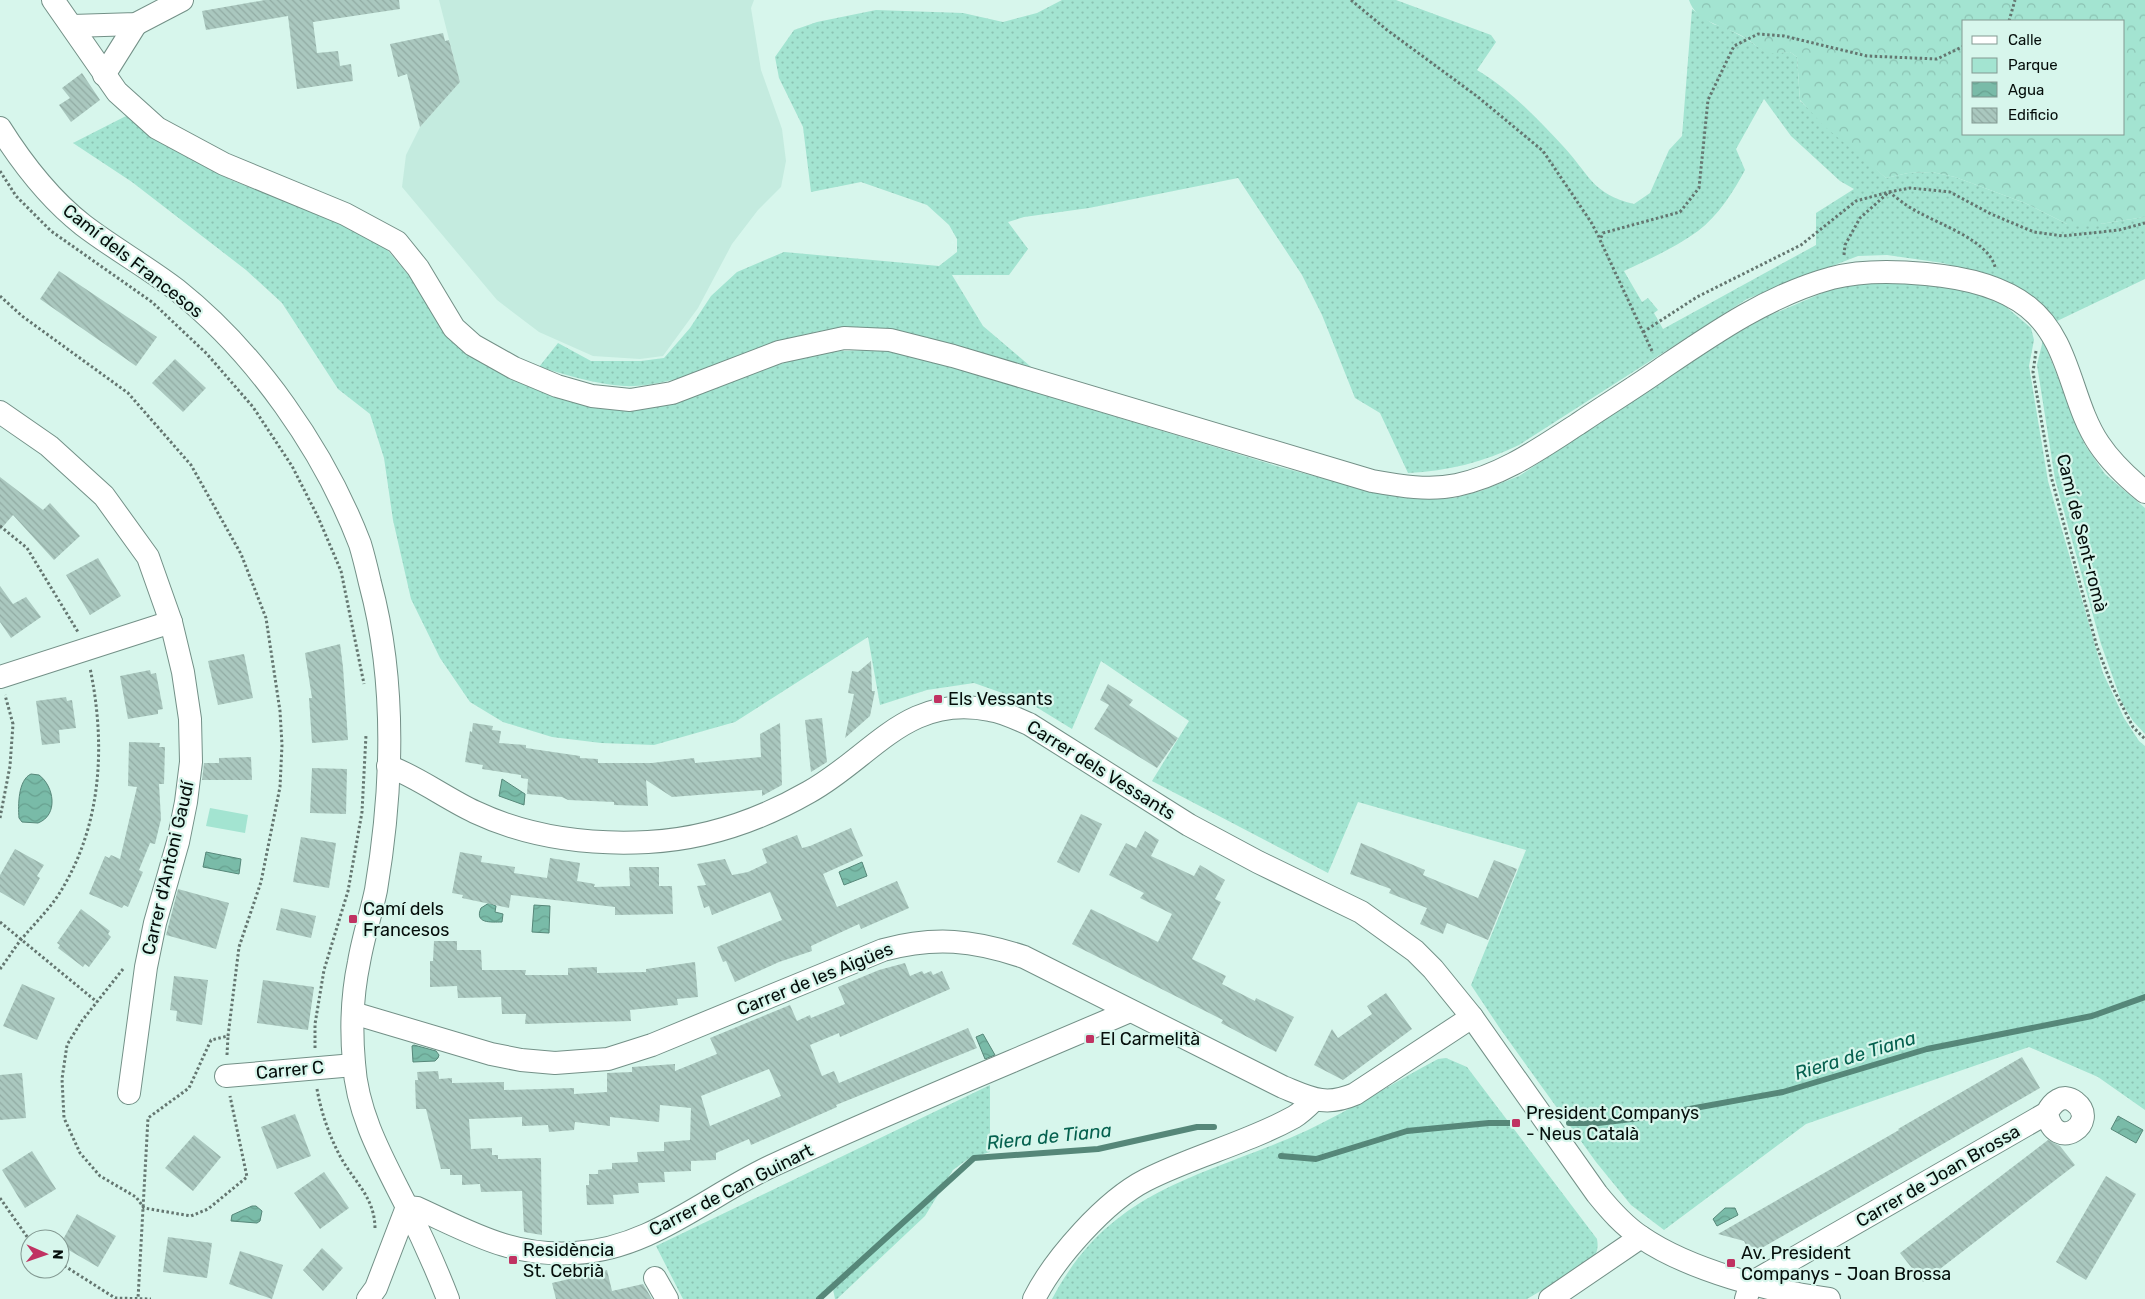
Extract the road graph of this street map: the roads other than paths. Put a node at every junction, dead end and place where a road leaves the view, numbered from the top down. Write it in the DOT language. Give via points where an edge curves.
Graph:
graph roads {
  1 [pos="53,0"];
  2 [pos="182,0"];
  3 [pos="136,24"];
  4 [pos="72,26"];
  5 [pos="104,75"];
  6 [pos="0,128"];
  7 [pos="0,412"];
  8 [pos="2145,492"];
  9 [pos="171,622"];
  10 [pos="0,677"];
  11 [pos="388,766"];
  12 [pos="1130,1011"];
  13 [pos="352,1013"];
  14 [pos="1472,1017"];
  15 [pos="354,1065"];
  16 [pos="226,1076"];
  17 [pos="129,1093"];
  18 [pos="1314,1100"];
  19 [pos="2047,1113"];
  20 [pos="389,1174"];
  21 [pos="407,1207"];
  22 [pos="1641,1237"];
  23 [pos="387,1261"];
  24 [pos="655,1278"];
  25 [pos="1748,1291"];
  26 [pos="368,1299"];
  27 [pos="448,1299"];
  28 [pos="667,1299"];
  29 [pos="1034,1299"];
  30 [pos="1550,1299"];
  31 [pos="1829,1299"];
  1 -- 4 [label="street"];
  2 -- 3 [label="street"];
  3 -- 4 [label="street"];
  3 -- 5 [label="street"];
  4 -- 5 [label="street"];
  5 -- 8 [label="street" via="117,92 157,128 224,164 345,214 397,242 418,268 454,328 473,345 514,368 592,396 630,400 672,393 779,352 844,338 890,340 1372,482 1430,488 1488,476 1524,460 1705,338 1760,306 1802,288 1847,276 1899,271 1983,284 2028,307 2050,331 2060,350 2098,443"];
  6 -- 11 [label="street, Camí dels Francesos" via="37,179 79,222 176,290 237,346 282,401 323,466 361,547 378,612 389,683"];
  7 -- 9 [label="street, Carrer d'Antoni Gaudí" via="49,446 104,496 148,557"];
  9 -- 10 [label="street"];
  9 -- 17 [label="street, Carrer d'Antoni Gaudí" via="190,719 191,762 178,842 146,967"];
  11 -- 13 [label="street, Camí dels Francesos" via="383,840"];
  11 -- 14 [label="street, Carrer dels Vessants" via="476,813 541,835 614,843 650,842 692,837 762,816 810,792 902,723 922,714 958,707 990,710 1029,724 1189,824 1361,912 1415,951"];
  12 -- 13 [label="street, Carrer de les Aigües" via="1024,957 991,946 932,941 883,950 652,1045 608,1059 555,1063 521,1060"];
  12 -- 18 [label="street, Carrer de les Aigües"];
  12 -- 21 [label="street, Carrer de Can Guinart" via="774,1165 652,1233 609,1248 576,1253 515,1250"];
  13 -- 15 [label="street, Camí dels Francesos"];
  14 -- 18 [label="street, Carrer de les Aigües" via="1355,1094 1333,1101"];
  14 -- 22 [label="street, Carrer dels Vessants" via="1597,1194 1615,1216"];
  15 -- 16 [label="street, Carrer C"];
  15 -- 20 [label="street, Camí dels Francesos" via="359,1103"];
  18 -- 29 [label="street" via="1295,1117 1144,1181 1096,1219 1067,1249"];
  19 -- 25 [label="street, Carrer de Joan Brossa"];
  20 -- 21 [label="street, Camí dels Francesos"];
  20 -- 23 [label="street"];
  21 -- 23 [label="street"];
  21 -- 27 [label="street, Camí dels Francesos"];
  22 -- 25 [label="street, Carrer dels Vessants"];
  22 -- 30 [label="street"];
  23 -- 26 [label="street"];
  24 -- 28 [label="street"];
  25 -- 31 [label="street, Carrer dels Vessants"];
}
